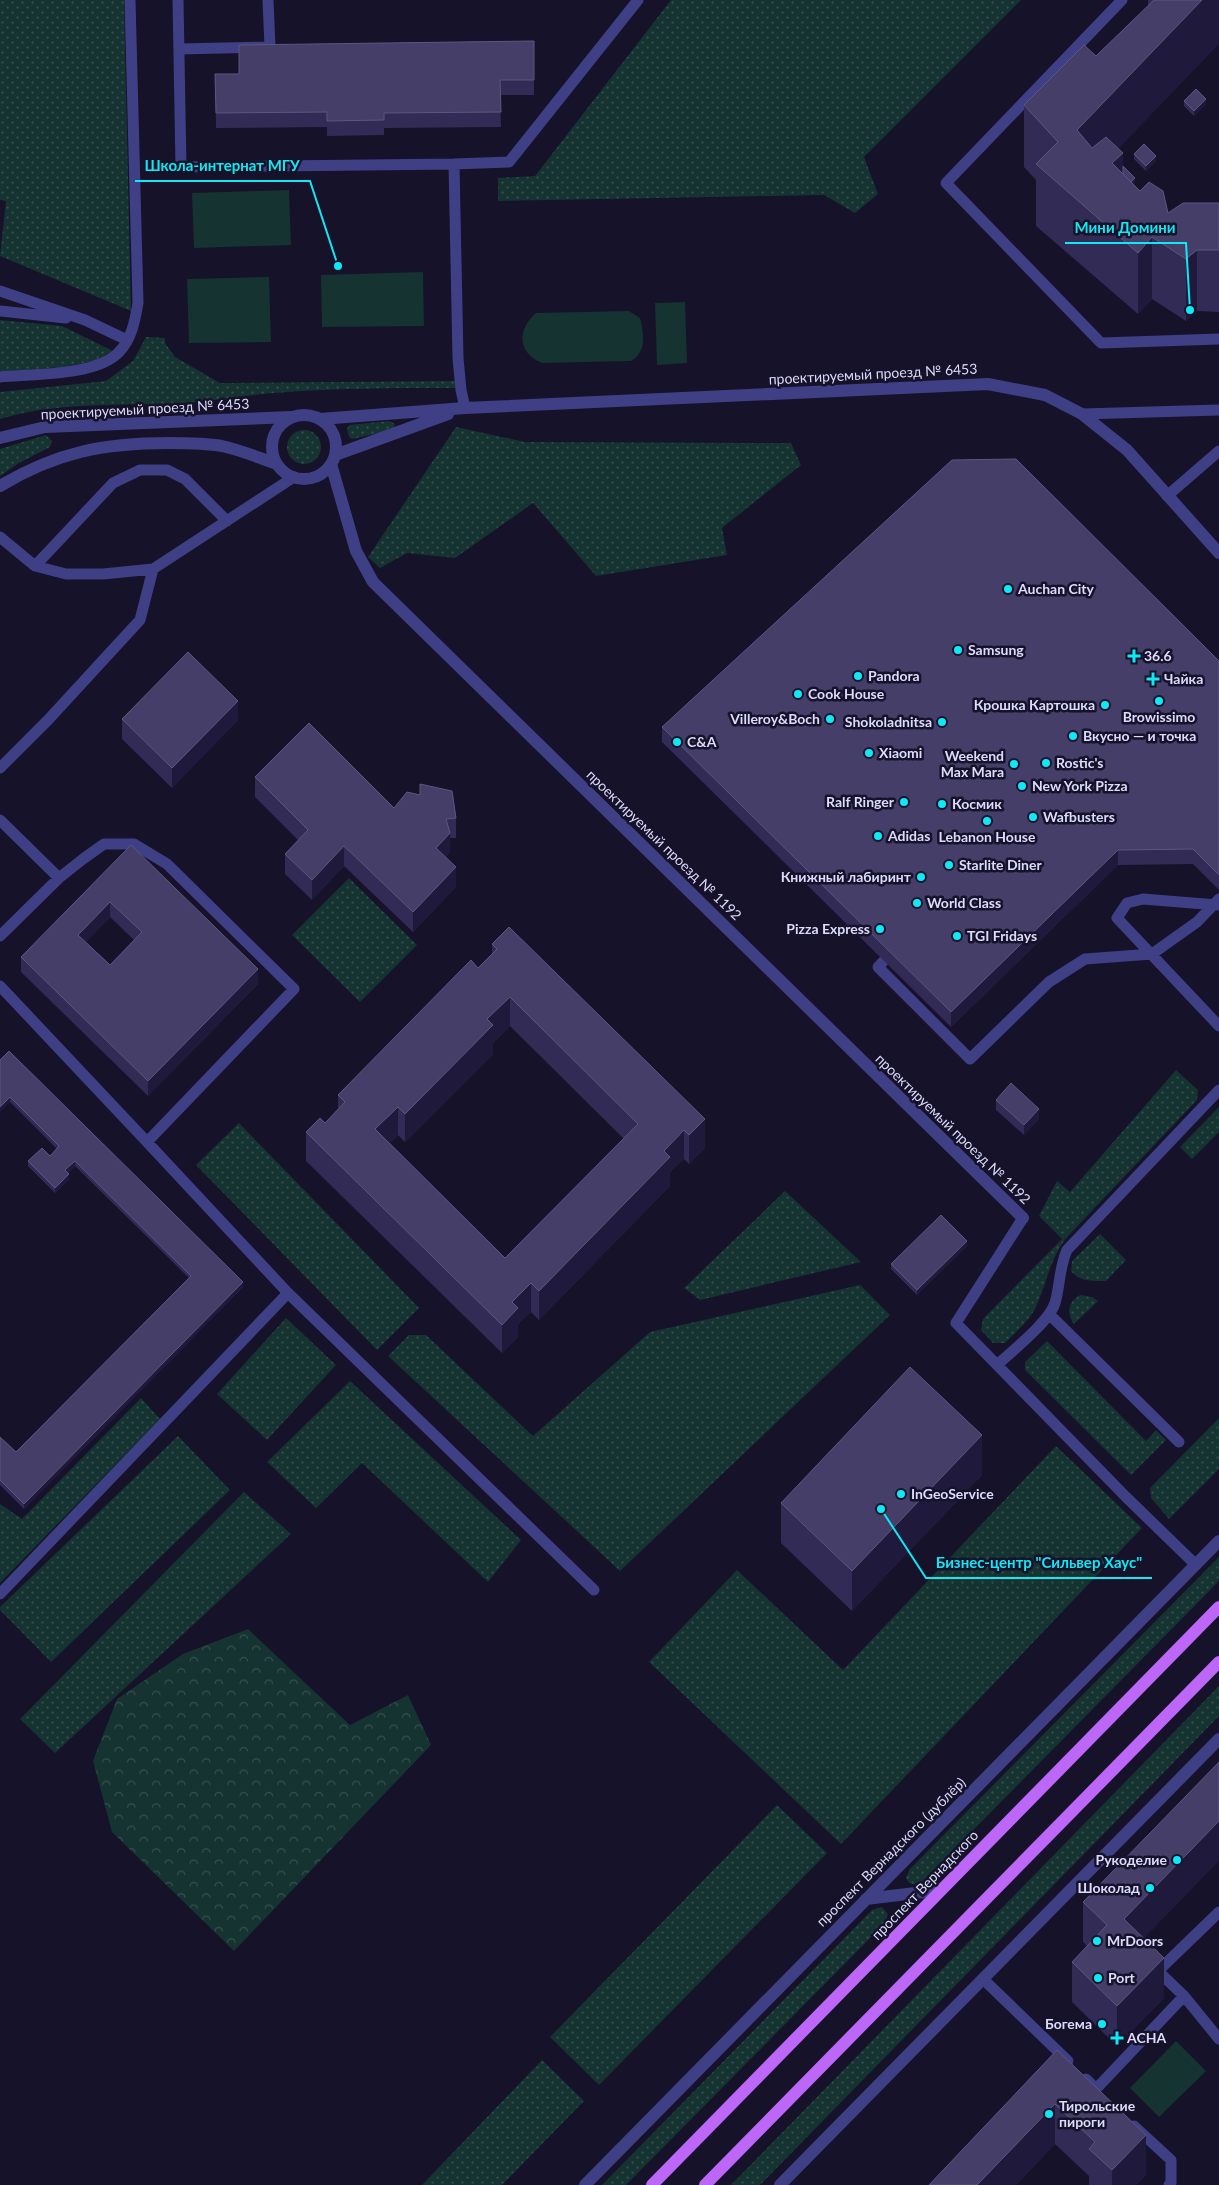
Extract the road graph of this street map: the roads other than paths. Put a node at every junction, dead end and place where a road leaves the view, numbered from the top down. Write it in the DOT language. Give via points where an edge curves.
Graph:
graph roads {
  1 [pos="130,0"];
  2 [pos="178,0"];
  3 [pos="268,0"];
  4 [pos="638,0"];
  5 [pos="1122,0"];
  6 [pos="179,49"];
  7 [pos="454,164"];
  8 [pos="0,291"];
  9 [pos="0,312"];
  10 [pos="86,320"];
  11 [pos="1219,339"];
  12 [pos="127,340"];
  13 [pos="0,377"];
  14 [pos="465,408"];
  15 [pos="1219,410"];
  16 [pos="1082,414"];
  17 [pos="292,417"];
  18 [pos="320,419"];
  19 [pos="0,438"];
  20 [pos="1219,451"];
  21 [pos="333,460"];
  22 [pos="277,464"];
  23 [pos="294,477"];
  24 [pos="0,486"];
  25 [pos="1167,496"];
  26 [pos="227,521"];
  27 [pos="0,537"];
  28 [pos="1219,552"];
  29 [pos="34,566"];
  30 [pos="153,569"];
  31 [pos="0,768"];
  32 [pos="0,820"];
  33 [pos="59,878"];
  34 [pos="1219,899"];
  35 [pos="1219,905"];
  36 [pos="0,936"];
  37 [pos="906,939"];
  38 [pos="1152,954"];
  39 [pos="0,986"];
  40 [pos="1219,1026"];
  41 [pos="1219,1090"];
  42 [pos="147,1142"];
  43 [pos="1024,1218"];
  44 [pos="288,1293"];
  45 [pos="1050,1315"];
  46 [pos="997,1365"];
  47 [pos="1179,1442"];
  48 [pos="1219,1541"];
  49 [pos="1196,1565"];
  50 [pos="594,1590"];
  51 [pos="0,1594"];
  52 [pos="1219,1607"];
  53 [pos="1219,1662"];
  54 [pos="1219,1739"];
  55 [pos="940,1890"];
  56 [pos="866,1899"];
  57 [pos="1219,1912"];
  58 [pos="983,1979"];
  59 [pos="1184,1996"];
  60 [pos="1219,2039"];
  61 [pos="1124,2115"];
  62 [pos="584,2185"];
  63 [pos="652,2185"];
  64 [pos="705,2185"];
  65 [pos="780,2185"];
  66 [pos="1169,2185"];
  1 -- 12 [label="lane" via="138,302"];
  2 -- 6 [label="lane"];
  3 -- 6 [label="lane" via="270,47"];
  4 -- 7 [label="lane" via="509,162"];
  5 -- 11 [label="lane" via="946,183 1101,343"];
  6 -- 7 [label="lane" via="181,167"];
  7 -- 14 [label="lane" via="458,358"];
  8 -- 10 [label="lane"];
  9 -- 10 [label="lane"];
  10 -- 12 [label="lane"];
  12 -- 13 [label="lane" via="119,353 99,366"];
  14 -- 16 [label="street, проектируемый проезд № 6453" via="988,384 1045,395"];
  14 -- 18 [label="street, проектируемый проезд № 6453"];
  14 -- 21 [label="street, проектируемый проезд № 6453"];
  15 -- 16 [label="lane"];
  16 -- 25 [label="street, проектируемый проезд № 6453" via="1127,450"];
  17 -- 18 [label="street, проектируемый проезд № 6453" via="302,415"];
  17 -- 19 [label="street, проектируемый проезд № 6453" via="45,427"];
  17 -- 22 [label="street" via="276,432 273,448"];
  18 -- 21 [label="street" via="335,438"];
  20 -- 25 [label="lane"];
  21 -- 23 [label="street, проектируемый проезд № 6453" via="324,472 314,477"];
  21 -- 43 [label="street, проектируемый проезд № 1192" via="356,551 373,582"];
  22 -- 23 [label="street"];
  22 -- 24 [label="street" via="222,446 135,443 94,448 53,460"];
  23 -- 26 [label="lane"];
  25 -- 28 [label="street, проектируемый проезд № 6453"];
  26 -- 29 [label="lane" via="185,479 167,470 140,470 113,483"];
  26 -- 30 [label="lane"];
  27 -- 29 [label="lane"];
  29 -- 30 [label="lane" via="66,574"];
  30 -- 31 [label="lane" via="140,620"];
  32 -- 33 [label="lane"];
  33 -- 36 [label="lane"];
  33 -- 42 [label="lane" via="104,844 134,844 168,864 294,989"];
  34 -- 38 [label="lane" via="1197,922"];
  35 -- 38 [label="lane" via="1143,899 1127,903 1117,918"];
  37 -- 38 [label="lane" via="878,967 970,1059 1049,982 1085,958"];
  38 -- 40 [label="lane"];
  39 -- 42 [label="lane"];
  41 -- 45 [label="lane" via="1066,1250"];
  42 -- 44 [label="lane"];
  43 -- 46 [label="lane" via="956,1323"];
  44 -- 50 [label="lane"];
  44 -- 51 [label="lane"];
  45 -- 46 [label="lane"];
  45 -- 47 [label="lane"];
  46 -- 49 [label="lane"];
  48 -- 49 [label="street, проспект Вернадского (дублёр)"];
  49 -- 56 [label="street, проспект Вернадского (дублёр)"];
  52 -- 55 [label="main road, проспект Вернадского"];
  53 -- 64 [label="main road"];
  54 -- 58 [label="street"];
  55 -- 56 [label="street"];
  55 -- 63 [label="main road, проспект Вернадского"];
  56 -- 62 [label="street, проспект Вернадского (дублёр)"];
  57 -- 59 [label="lane" via="1158,1971"];
  58 -- 59 [label="lane" via="1099,2092"];
  58 -- 65 [label="street"];
  59 -- 60 [label="lane"];
  61 -- 66 [label="lane" via="1171,2160"];
}
